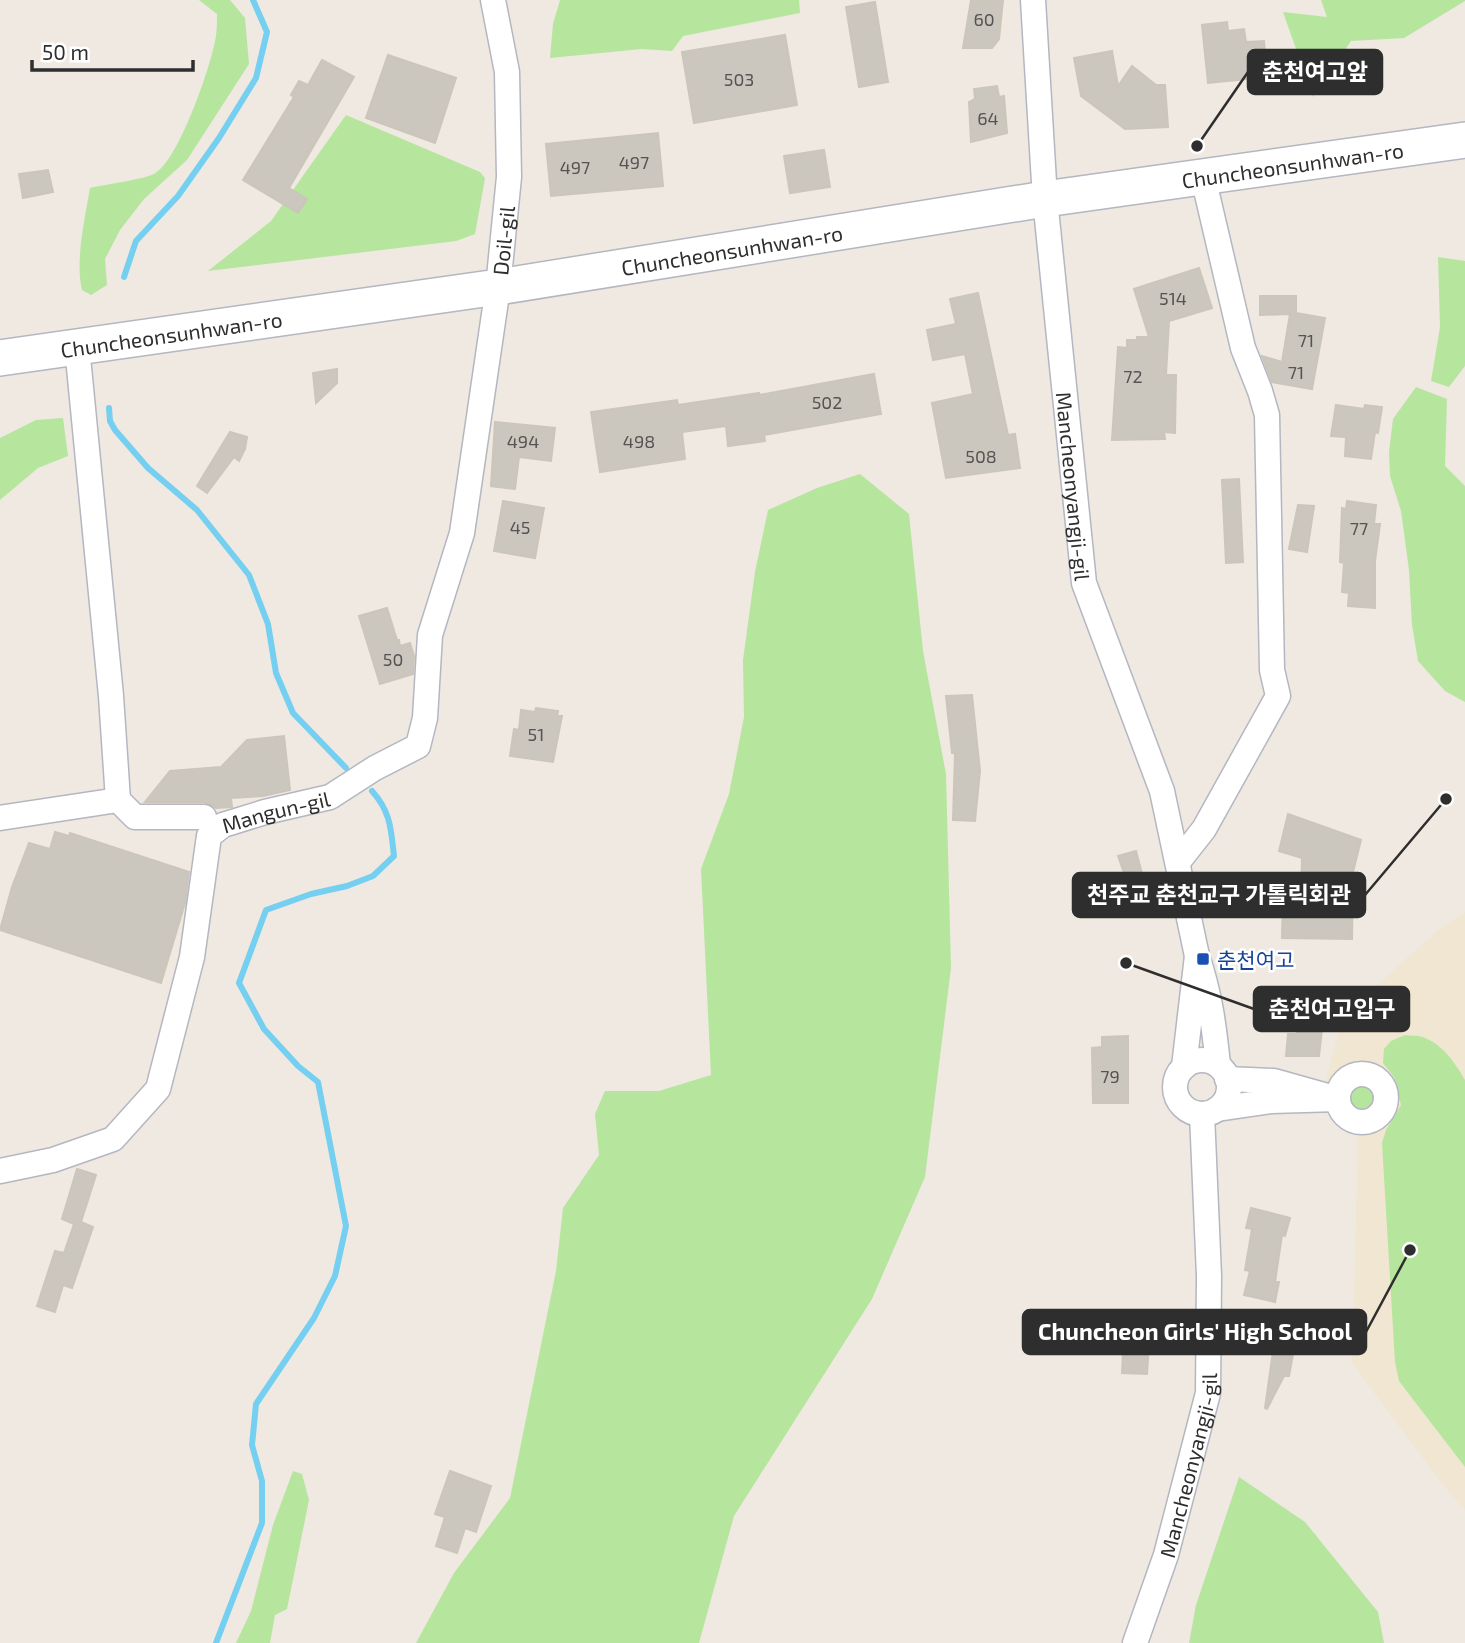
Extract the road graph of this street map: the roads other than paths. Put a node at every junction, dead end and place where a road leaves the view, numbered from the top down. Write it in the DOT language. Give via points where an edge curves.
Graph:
graph roads {
  1 [pos="493,0"];
  2 [pos="1033,0"];
  3 [pos="1465,139"];
  4 [pos="1203,177"];
  5 [pos="1045,199"];
  6 [pos="498,286"];
  7 [pos="77,347"];
  8 [pos="0,358"];
  9 [pos="471,479"];
  10 [pos="118,800"];
  11 [pos="204,817"];
  12 [pos="0,818"];
  13 [pos="1178,862"];
  14 [pos="1197,957"];
  15 [pos="1184,1067"];
  16 [pos="1223,1072"];
  17 [pos="1209,1111"];
  18 [pos="0,1171"];
  19 [pos="1135,1643"];
  1 -- 6 [label="street, Doil-gil" via="507,72 509,177"];
  2 -- 5 [label="street, Mancheonyangji-gil"];
  3 -- 4 [label="street, Chuncheonsunhwan-ro"];
  4 -- 5 [label="street, Chuncheonsunhwan-ro"];
  4 -- 13 [label="street" via="1243,348 1267,415 1272,670 1278,696 1205,829"];
  5 -- 6 [label="street, Chuncheonsunhwan-ro"];
  5 -- 13 [label="street, Mancheonyangji-gil" via="1084,583 1163,791"];
  6 -- 7 [label="street, Chuncheonsunhwan-ro"];
  6 -- 9 [label="street, Doil-gil"];
  7 -- 8 [label="street, Chuncheonsunhwan-ro"];
  7 -- 10 [label="street"];
  9 -- 18 [label="street, Mangun-gil" via="462,533 430,635 425,718 418,746 330,797 223,825 209,836 192,957 158,1089 113,1139 53,1160"];
  10 -- 11 [label="street" via="135,817"];
  10 -- 12 [label="street"];
  13 -- 14 [label="street, Mancheonyangji-gil"];
  14 -- 15 [label="street"];
  14 -- 16 [label="street" via="1208,987"];
  15 -- 16 [label="street" via="1200,1060"];
  15 -- 17 [label="street" via="1175,1083 1178,1101 1192,1112"];
  16 -- 17 [label="street" via="1227,1096"];
  16 -- 17 [label="street" via="1338,1099 1271,1101"];
  17 -- 19 [label="street, Mancheonyangji-gil" via="1208,1393 1166,1555"];
}
